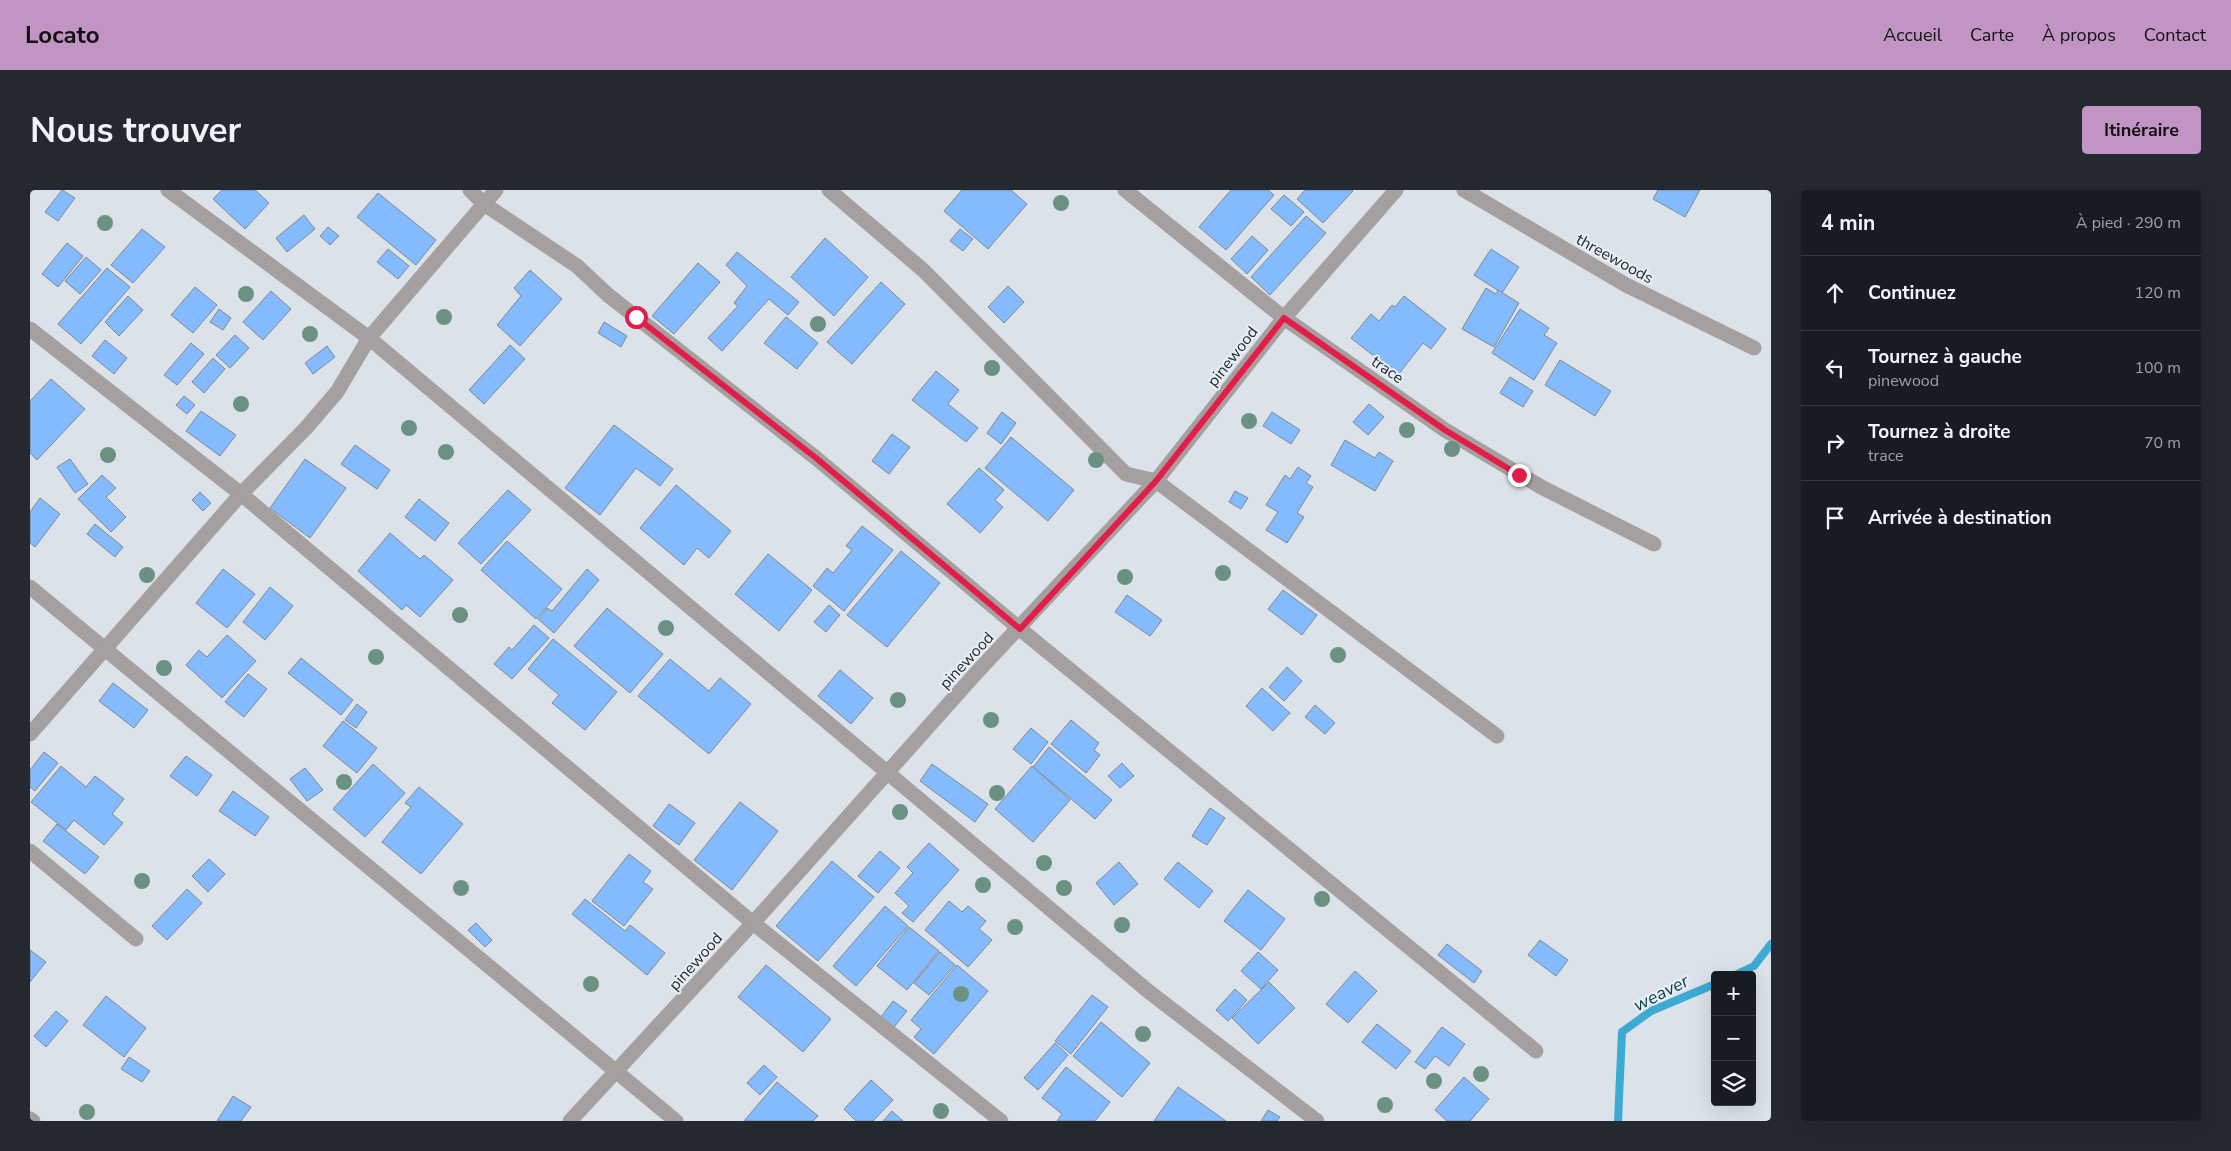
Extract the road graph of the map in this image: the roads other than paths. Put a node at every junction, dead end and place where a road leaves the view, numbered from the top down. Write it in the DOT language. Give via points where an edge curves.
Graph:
graph roads {
  1 [pos="168,190"];
  2 [pos="470,190"];
  3 [pos="496,190"];
  4 [pos="829,190"];
  5 [pos="1125,190"];
  6 [pos="1396,190"];
  7 [pos="1464,190"];
  8 [pos="484,204"];
  9 [pos="1284,318"];
  10 [pos="30,330"];
  11 [pos="369,338"];
  12 [pos="1754,348"];
  13 [pos="1156,481"];
  14 [pos="241,494"];
  15 [pos="1654,544"];
  16 [pos="30,587"];
  17 [pos="1020,629"];
  18 [pos="106,648"];
  19 [pos="30,734"];
  20 [pos="1498,736"];
  21 [pos="887,773"];
  22 [pos="30,852"];
  23 [pos="753,923"];
  24 [pos="136,939"];
  25 [pos="1536,1051"];
  26 [pos="617,1073"];
  27 [pos="30,1119"];
  28 [pos="33,1121"];
  29 [pos="570,1121"];
  30 [pos="676,1121"];
  31 [pos="1001,1121"];
  32 [pos="1317,1121"];
  1 -- 11 [label="street"];
  2 -- 8 [label="street"];
  3 -- 8 [label="street"];
  4 -- 13 [label="street" via="923,270 1111,462 1126,474"];
  5 -- 9 [label="street, trace"];
  6 -- 9 [label="street, pinewood"];
  7 -- 12 [label="street, threewoods" via="1626,285"];
  8 -- 11 [label="street"];
  8 -- 17 [label="street" via="577,266 608,295 816,458"];
  9 -- 13 [label="street, pinewood"];
  9 -- 15 [label="street, trace" via="1445,430 1543,488"];
  10 -- 14 [label="street"];
  11 -- 14 [label="street" via="336,392 306,428"];
  11 -- 21 [label="street"];
  13 -- 17 [label="street, pinewood"];
  13 -- 20 [label="street"];
  14 -- 18 [label="street"];
  14 -- 23 [label="street"];
  16 -- 18 [label="street"];
  17 -- 21 [label="street, pinewood"];
  17 -- 25 [label="street"];
  18 -- 19 [label="street"];
  18 -- 26 [label="street"];
  21 -- 23 [label="street, pinewood"];
  21 -- 32 [label="street" via="1148,990"];
  22 -- 24 [label="street"];
  23 -- 26 [label="street, pinewood"];
  23 -- 31 [label="street"];
  26 -- 29 [label="street, pinewood"];
  26 -- 30 [label="street"];
  27 -- 28 [label="street"];
}
